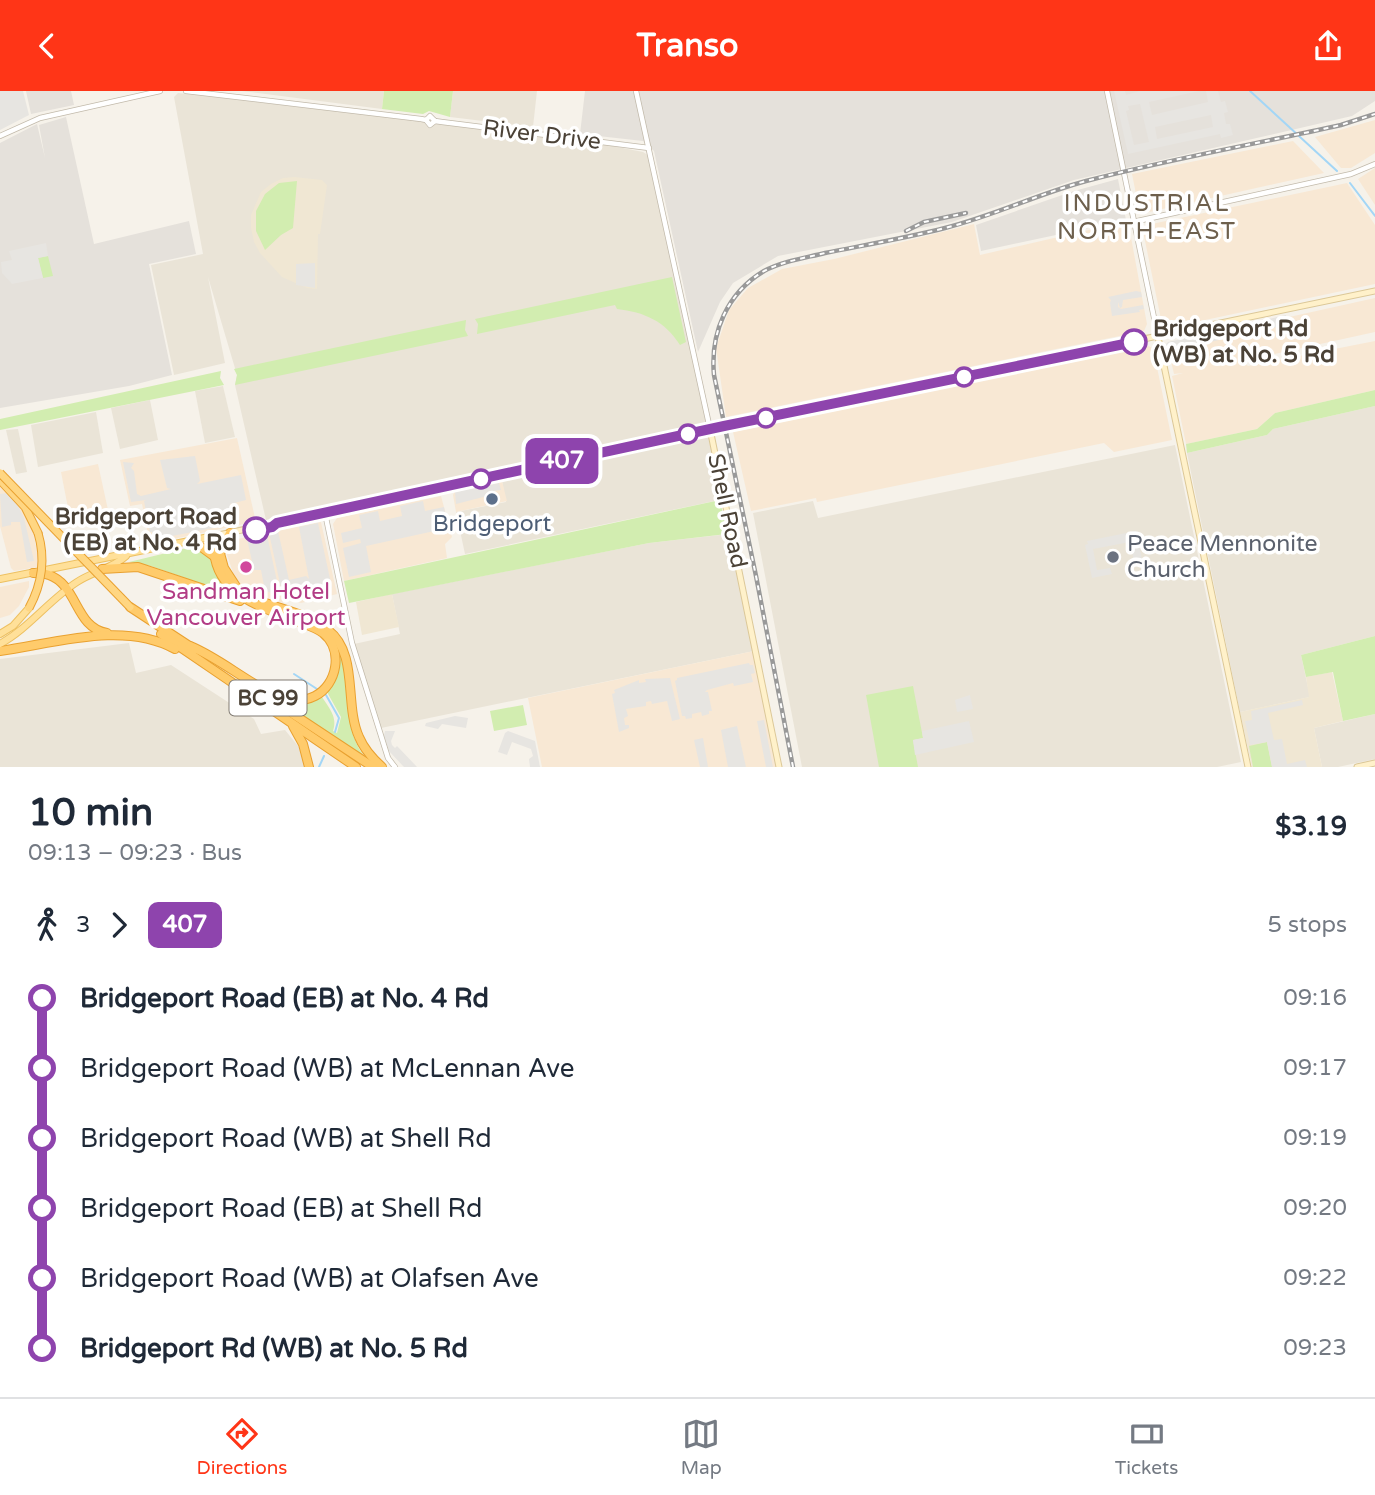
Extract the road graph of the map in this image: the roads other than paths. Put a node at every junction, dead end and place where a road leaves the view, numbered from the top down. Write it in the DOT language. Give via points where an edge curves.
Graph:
graph roads {
  1 [pos="160,91"];
  2 [pos="186,91"];
  3 [pos="636,91"];
  4 [pos="1107,91"];
  5 [pos="0,137"];
  6 [pos="649,148"];
  7 [pos="1375,164"];
  8 [pos="1133,222"];
  9 [pos="1375,291"];
  10 [pos="1158,337"];
  11 [pos="710,429"];
  12 [pos="0,473"];
  13 [pos="0,479"];
  14 [pos="25,507"];
  15 [pos="326,513"];
  16 [pos="230,533"];
  17 [pos="214,536"];
  18 [pos="193,541"];
  19 [pos="128,554"];
  20 [pos="217,555"];
  21 [pos="102,569"];
  22 [pos="33,573"];
  23 [pos="0,579"];
  24 [pos="66,589"];
  25 [pos="29,608"];
  26 [pos="128,608"];
  27 [pos="264,608"];
  28 [pos="0,634"];
  29 [pos="113,634"];
  30 [pos="0,644"];
  31 [pos="190,646"];
  32 [pos="0,651"];
  33 [pos="200,661"];
  34 [pos="292,724"];
  35 [pos="1375,763"];
  36 [pos="309,767"];
  37 [pos="356,767"];
  38 [pos="373,767"];
  39 [pos="382,767"];
  40 [pos="396,767"];
  41 [pos="779,767"];
  42 [pos="1248,767"];
  43 [pos="1357,767"];
  1 -- 5 [label="street" via="40,118"];
  2 -- 6 [label="street, River Drive" via="426,120 430,125 435,121"];
  3 -- 6 [label="street, Shell Road"];
  4 -- 8 [label="street"];
  6 -- 11 [label="street, Shell Road"];
  7 -- 8 [label="street" via="1351,174"];
  8 -- 10 [label="street"];
  9 -- 10 [label="main road"];
  10 -- 11 [label="main road"];
  10 -- 42 [label="main road"];
  11 -- 15 [label="main road"];
  11 -- 41 [label="main road, Shell Road"];
  12 -- 26 [label="highway, BC 99, bridge"];
  13 -- 14 [label="highway, BC 99, bridge"];
  14 -- 25 [label="highway, bridge" via="43,557 39,586"];
  14 -- 26 [label="highway, BC 99, bridge"];
  15 -- 16 [label="main road"];
  15 -- 40 [label="street" via="352,643 388,758"];
  16 -- 17 [label="main road"];
  16 -- 20 [label="highway"];
  17 -- 18 [label="main road"];
  17 -- 20 [label="highway"];
  18 -- 19 [label="main road"];
  18 -- 20 [label="highway"];
  19 -- 21 [label="main road"];
  19 -- 22 [label="main road"];
  20 -- 27 [label="highway" via="230,588"];
  20 -- 39 [label="highway" via="239,590 313,621 336,636 346,658 356,729"];
  21 -- 24 [label="main road"];
  21 -- 27 [label="highway" via="127,566 155,571"];
  22 -- 23 [label="main road"];
  22 -- 24 [label="highway" via="49,575"];
  24 -- 29 [label="highway" via="88,624"];
  24 -- 30 [label="main road"];
  25 -- 28 [label="main road"];
  26 -- 31 [label="highway, BC 99"];
  26 -- 33 [label="highway, BC 99"];
  27 -- 31 [label="highway" via="329,639 335,668 318,695 298,701 284,698"];
  29 -- 32 [label="highway"];
  29 -- 33 [label="highway" via="150,637"];
  31 -- 38 [label="highway, BC 99"];
  33 -- 34 [label="highway, BC 99"];
  34 -- 36 [label="highway"];
  34 -- 37 [label="highway, BC 99"];
  35 -- 43 [label="main road"];
}
